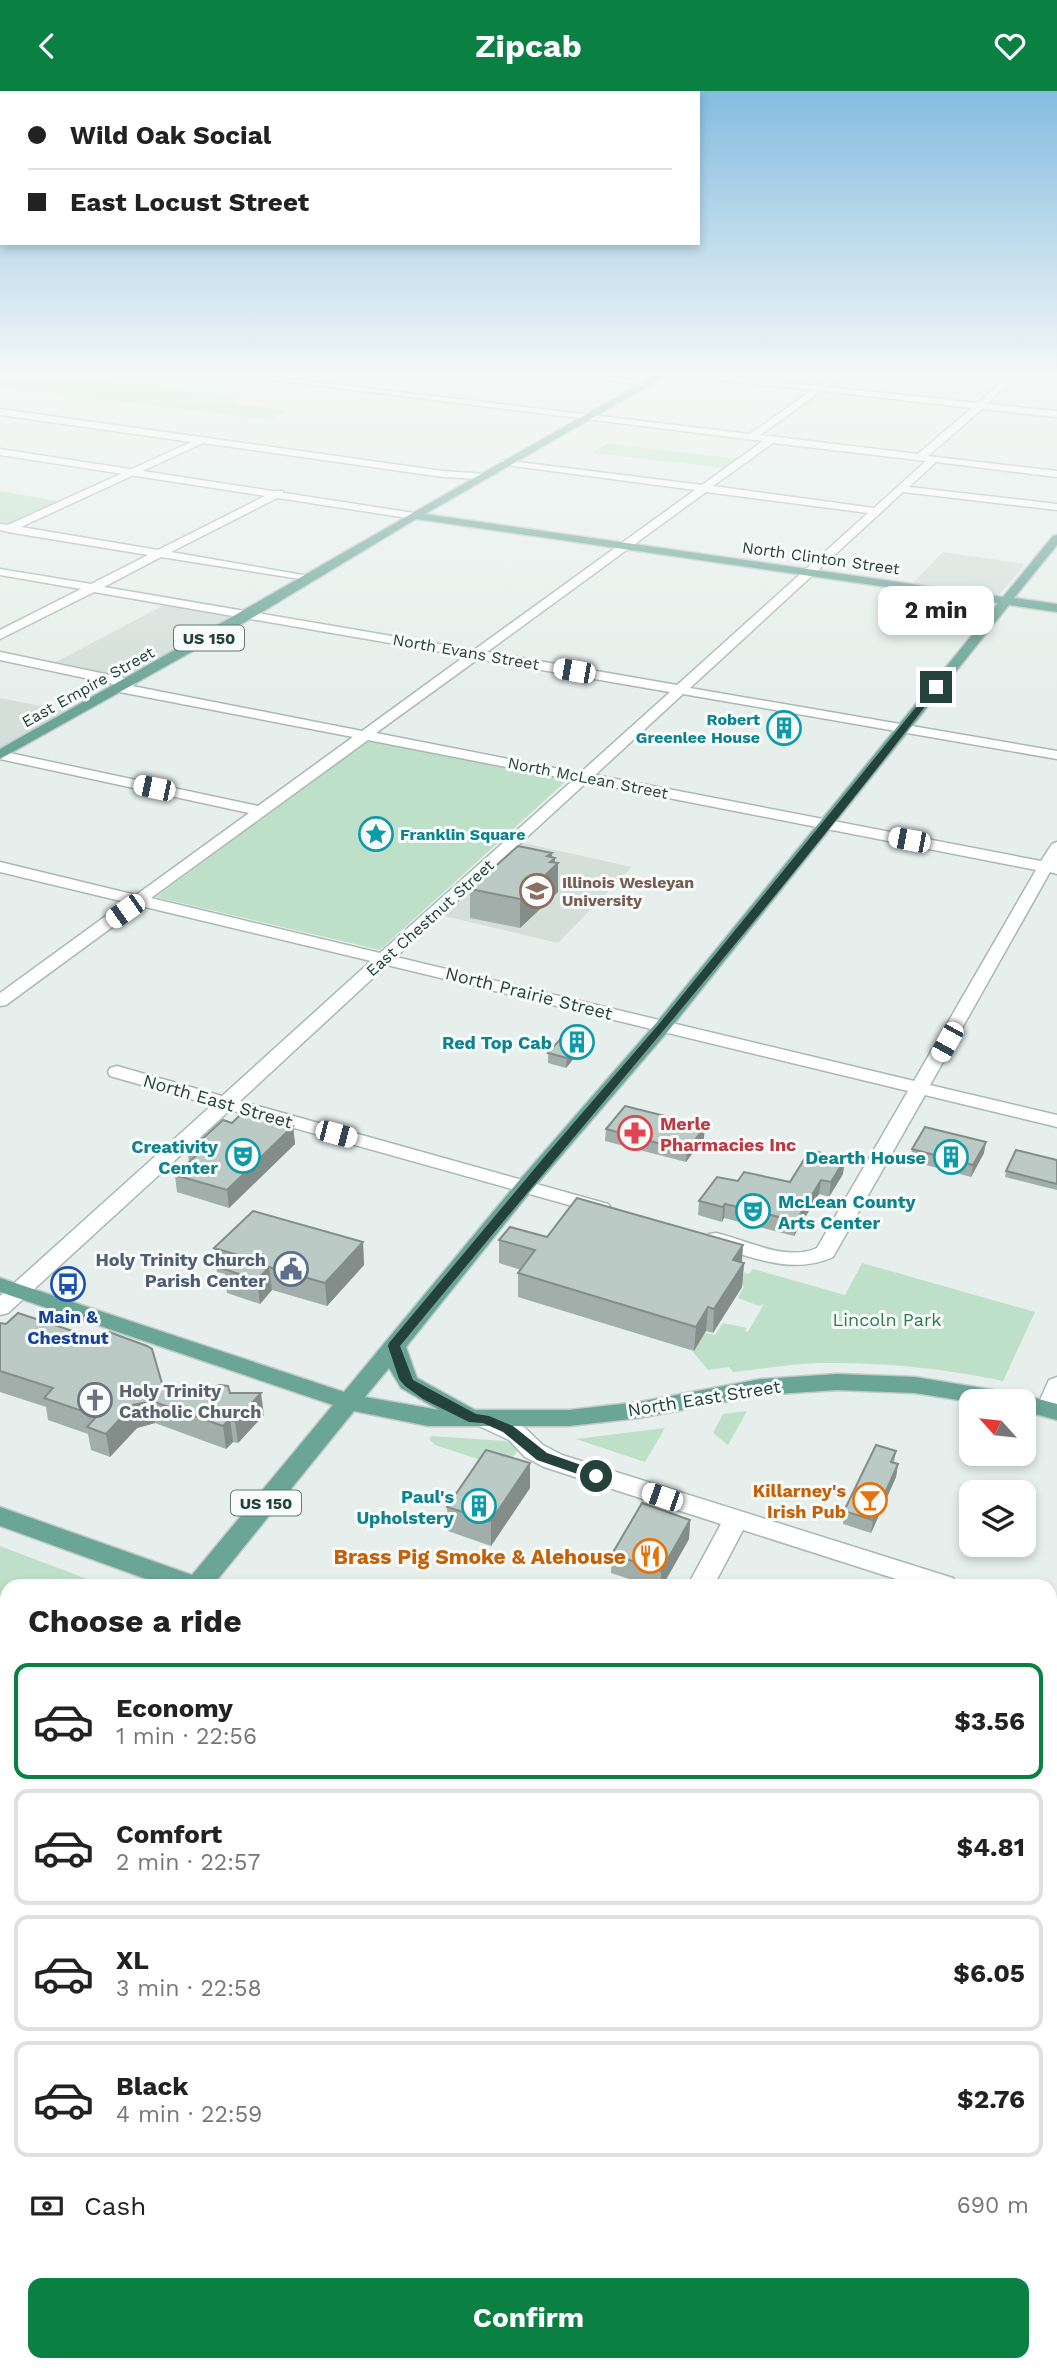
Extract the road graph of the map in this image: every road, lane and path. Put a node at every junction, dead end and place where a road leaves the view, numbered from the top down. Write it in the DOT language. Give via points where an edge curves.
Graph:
graph roads {
  1 [pos="115,480"];
  2 [pos="150,480"];
  3 [pos="187,480"];
  4 [pos="475,480"];
  5 [pos="646,480"];
  6 [pos="715,480"];
  7 [pos="909,480"];
  8 [pos="705,488"];
  9 [pos="901,489"];
  10 [pos="274,496"];
  11 [pos="1057,507"];
  12 [pos="876,511"];
  13 [pos="414,516"];
  14 [pos="3,530"];
  15 [pos="1057,538"];
  16 [pos="626,545"];
  17 [pos="162,554"];
  18 [pos="0,572"];
  19 [pos="809,572"];
  20 [pos="309,579"];
  21 [pos="95,588"];
  22 [pos="1007,601"];
  23 [pos="1057,608"];
  24 [pos="248,615"];
  25 [pos="0,635"];
  26 [pos="477,654"];
  27 [pos="0,656"];
  28 [pos="124,685"];
  29 [pos="681,689"];
  30 [pos="904,728"];
  31 [pos="365,735"];
  32 [pos="0,755"];
  33 [pos="1057,755"];
  34 [pos="584,777"];
  35 [pos="261,811"];
  36 [pos="827,824"];
  37 [pos="1057,847"];
  38 [pos="0,867"];
  39 [pos="1051,868"];
  40 [pos="140,900"];
  41 [pos="385,959"];
  42 [pos="0,1001"];
  43 [pos="663,1026"];
  44 [pos="117,1072"];
  45 [pos="920,1087"];
  46 [pos="227,1104"];
  47 [pos="1057,1121"];
  48 [pos="524,1187"];
  49 [pos="615,1212"];
  50 [pos="695,1233"];
  51 [pos="9,1288"];
  52 [pos="0,1308"];
  53 [pos="394,1346"];
  54 [pos="1057,1385"];
  55 [pos="959,1392"];
  56 [pos="348,1402"];
  57 [pos="1052,1411"];
  58 [pos="479,1419"];
  59 [pos="0,1516"];
  60 [pos="736,1521"];
  61 [pos="173,1579"];
  62 [pos="204,1579"];
  63 [pos="704,1579"];
  64 [pos="924,1579"];
  1 -- 14 [label="street"];
  2 -- 10 [label="street"];
  3 -- 10 [label="street"];
  4 -- 13 [label="main road, East Empire Street"];
  5 -- 8 [label="street"];
  6 -- 8 [label="street"];
  7 -- 9 [label="street, East Chestnut Street"];
  8 -- 12 [label="street"];
  8 -- 16 [label="street"];
  9 -- 11 [label="street"];
  9 -- 12 [label="street, East Chestnut Street"];
  10 -- 13 [label="street"];
  10 -- 17 [label="street"];
  12 -- 19 [label="street, East Chestnut Street"];
  13 -- 16 [label="main road, North Clinton Street"];
  13 -- 20 [label="main road, East Empire Street / US 150"];
  14 -- 17 [label="street"];
  15 -- 22 [label="main road"];
  16 -- 19 [label="main road, North Clinton Street"];
  16 -- 26 [label="street"];
  17 -- 20 [label="street"];
  17 -- 21 [label="street"];
  18 -- 21 [label="street, North Evans Street"];
  19 -- 22 [label="main road, North Clinton Street"];
  19 -- 29 [label="street, East Chestnut Street"];
  20 -- 24 [label="main road, East Empire Street / US 150"];
  21 -- 24 [label="street, North Evans Street"];
  21 -- 25 [label="street"];
  22 -- 23 [label="main road, North Clinton Street"];
  22 -- 30 [label="main road, US 150"];
  24 -- 26 [label="street, North Evans Street"];
  24 -- 28 [label="main road, East Empire Street / US 150"];
  26 -- 29 [label="street, North Evans Street"];
  26 -- 31 [label="street"];
  27 -- 28 [label="street, North McLean Street"];
  28 -- 31 [label="street, North McLean Street"];
  28 -- 32 [label="main road, East Empire Street / US 150"];
  29 -- 30 [label="street, North Evans Street"];
  29 -- 34 [label="street, East Chestnut Street"];
  30 -- 33 [label="street, North Evans Street"];
  30 -- 36 [label="main road, US 150"];
  31 -- 34 [label="street, North McLean Street"];
  31 -- 35 [label="street"];
  32 -- 35 [label="street"];
  34 -- 36 [label="street, North McLean Street"];
  34 -- 41 [label="street, East Chestnut Street"];
  35 -- 40 [label="street"];
  36 -- 39 [label="street, North McLean Street"];
  36 -- 43 [label="main road, US 150"];
  37 -- 39 [label="street"];
  38 -- 40 [label="street, North Prairie Street"];
  39 -- 45 [label="street"];
  40 -- 41 [label="street, North Prairie Street"];
  40 -- 42 [label="street"];
  41 -- 43 [label="street, North Prairie Street"];
  41 -- 46 [label="street, East Chestnut Street"];
  43 -- 45 [label="street, North Prairie Street"];
  43 -- 48 [label="main road, US 150"];
  44 -- 46 [label="street, North East Street"];
  45 -- 47 [label="street, North Prairie Street"];
  45 -- 50 [label="street" via="831,1244 818,1257 805,1260 773,1255"];
  46 -- 48 [label="street, North East Street"];
  46 -- 51 [label="street, East Chestnut Street"];
  48 -- 49 [label="street, North East Street"];
  48 -- 53 [label="main road, US 150"];
  51 -- 52 [label="street, East Chestnut Street"];
  51 -- 56 [label="main road, North East Street"];
  53 -- 56 [label="main road, US 150"];
  53 -- 58 [label="main road" via="409,1383"];
  54 -- 57 [label="street"];
  55 -- 58 [label="main road, North East Street" via="837,1381 761,1387 569,1418"];
  56 -- 58 [label="main road, North East Street" via="416,1416"];
  56 -- 62 [label="main road, US 150"];
  58 -- 60 [label="street" via="517,1434 552,1461"];
  59 -- 61 [label="main road"];
  60 -- 63 [label="street"];
  60 -- 64 [label="street"];
}
